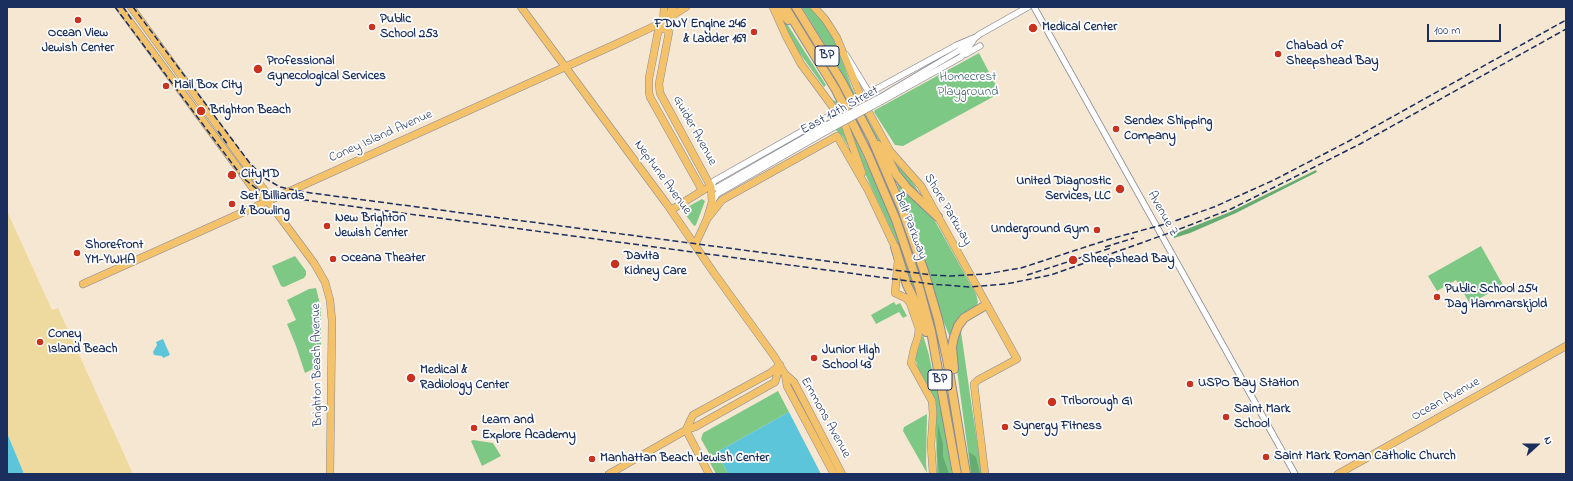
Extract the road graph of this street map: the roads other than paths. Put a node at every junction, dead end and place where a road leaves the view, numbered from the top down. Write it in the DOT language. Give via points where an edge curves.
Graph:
graph roads {
  1 [pos="119,7"];
  2 [pos="131,7"];
  3 [pos="521,7"];
  4 [pos="664,7"];
  5 [pos="673,7"];
  6 [pos="686,7"];
  7 [pos="773,7"];
  8 [pos="777,7"];
  9 [pos="785,7"];
  10 [pos="796,7"];
  11 [pos="814,7"];
  12 [pos="819,7"];
  13 [pos="1028,7"];
  14 [pos="1034,7"];
  15 [pos="825,19"];
  16 [pos="665,22"];
  17 [pos="976,37"];
  18 [pos="840,45"];
  19 [pos="810,46"];
  20 [pos="980,46"];
  21 [pos="961,57"];
  22 [pos="565,67"];
  23 [pos="868,91"];
  24 [pos="880,100"];
  25 [pos="829,116"];
  26 [pos="826,129"];
  27 [pos="872,139"];
  28 [pos="711,187"];
  29 [pos="702,190"];
  30 [pos="868,190"];
  31 [pos="268,202"];
  32 [pos="712,202"];
  33 [pos="671,210"];
  34 [pos="938,217"];
  35 [pos="707,219"];
  36 [pos="695,245"];
  37 [pos="895,247"];
  38 [pos="83,284"];
  39 [pos="906,298"];
  40 [pos="986,305"];
  41 [pos="918,307"];
  42 [pos="1566,346"];
  43 [pos="938,364"];
  44 [pos="780,365"];
  45 [pos="785,374"];
  46 [pos="954,396"];
  47 [pos="686,430"];
  48 [pos="330,474"];
  49 [pos="609,474"];
  50 [pos="709,474"];
  51 [pos="834,474"];
  52 [pos="842,474"];
  53 [pos="933,474"];
  54 [pos="957,474"];
  55 [pos="966,474"];
  56 [pos="986,474"];
  57 [pos="1295,474"];
  58 [pos="1338,474"];
  1 -- 31 [label="main road, Brighton Beach Avenue" via="258,195"];
  2 -- 31 [label="main road, Brighton Beach Avenue" via="265,191"];
  3 -- 22 [label="main road, Neptune Avenue"];
  4 -- 16 [label="main road, Guider Avenue"];
  5 -- 16 [label="highway"];
  6 -- 16 [label="main road, Coney Island Avenue"];
  7 -- 30 [label="main road" via="801,64 844,122"];
  8 -- 19 [label="highway"];
  9 -- 19 [label="highway, Belt Parkway / BP"];
  10 -- 27 [label="highway, Belt Parkway / BP" via="842,82"];
  11 -- 15 [label="main road, Shore Parkway"];
  12 -- 15 [label="main road, Shore Parkway"];
  13 -- 17 [label="street, East 12th Street"];
  14 -- 57 [label="street, Avenue Z"];
  15 -- 18 [label="main road, Shore Parkway"];
  16 -- 22 [label="main road, Coney Island Avenue"];
  16 -- 28 [label="main road, Guider Avenue" via="669,32 659,84 660,93"];
  16 -- 29 [label="main road, Guider Avenue" via="658,32 648,92"];
  17 -- 21 [label="street, East 12th Street"];
  17 -- 23 [label="street, East 12th Street" via="875,91"];
  17 -- 24 [label="street, East 12th Street" via="960,50"];
  18 -- 23 [label="street, Shore Parkway"];
  18 -- 34 [label="main road, Shore Parkway" via="863,102 890,151 921,186"];
  19 -- 43 [label="highway, Belt Parkway / BP" via="855,127 896,220 919,287"];
  20 -- 21 [label="street"];
  21 -- 24 [label="street, East 12th Street"];
  22 -- 31 [label="main road, Coney Island Avenue"];
  22 -- 33 [label="main road, Neptune Avenue"];
  24 -- 26 [label="street, East 12th Street, bridge"];
  25 -- 28 [label="street, East 12th Street" via="714,181"];
  26 -- 28 [label="street, East 12th Street" via="720,186"];
  26 -- 32 [label="street, East 12th Street" via="717,194"];
  27 -- 34 [label="highway" via="885,153 907,188"];
  27 -- 46 [label="highway, Belt Parkway / BP" via="902,209 924,271 938,319"];
  28 -- 29 [label="main road, East 12th Street"];
  28 -- 32 [label="main road, Guider Avenue"];
  29 -- 33 [label="main road, East 12th Street"];
  30 -- 35 [label="main road, East 12th Street" via="838,136 722,200"];
  30 -- 37 [label="main road"];
  31 -- 38 [label="main road, Coney Island Avenue"];
  31 -- 48 [label="main road, Brighton Beach Avenue" via="314,263 325,282 330,300"];
  32 -- 35 [label="main road, Guider Avenue"];
  33 -- 36 [label="main road, Neptune Avenue"];
  34 -- 40 [label="main road, Shore Parkway"];
  35 -- 36 [label="main road, Guider Avenue"];
  36 -- 44 [label="main road, Neptune Avenue"];
  37 -- 39 [label="main road" via="898,260 895,293"];
  37 -- 41 [label="highway" via="907,285"];
  39 -- 41 [label="highway" via="911,299"];
  39 -- 53 [label="main road" via="918,329 911,363 932,401"];
  40 -- 46 [label="highway" via="964,318 954,337"];
  40 -- 56 [label="main road, Shore Parkway" via="1017,359 975,383"];
  41 -- 43 [label="highway"];
  42 -- 58 [label="main road, Ocean Avenue"];
  43 -- 54 [label="highway, Belt Parkway / BP"];
  44 -- 45 [label="main road, Emmons Avenue"];
  44 -- 47 [label="main road" via="693,415"];
  44 -- 47 [label="main road" via="775,382"];
  45 -- 51 [label="main road, Emmons Avenue" via="787,386"];
  45 -- 52 [label="main road, Emmons Avenue" via="794,382"];
  46 -- 55 [label="highway, Belt Parkway / BP"];
  47 -- 49 [label="main road"];
  47 -- 50 [label="main road"];
}
